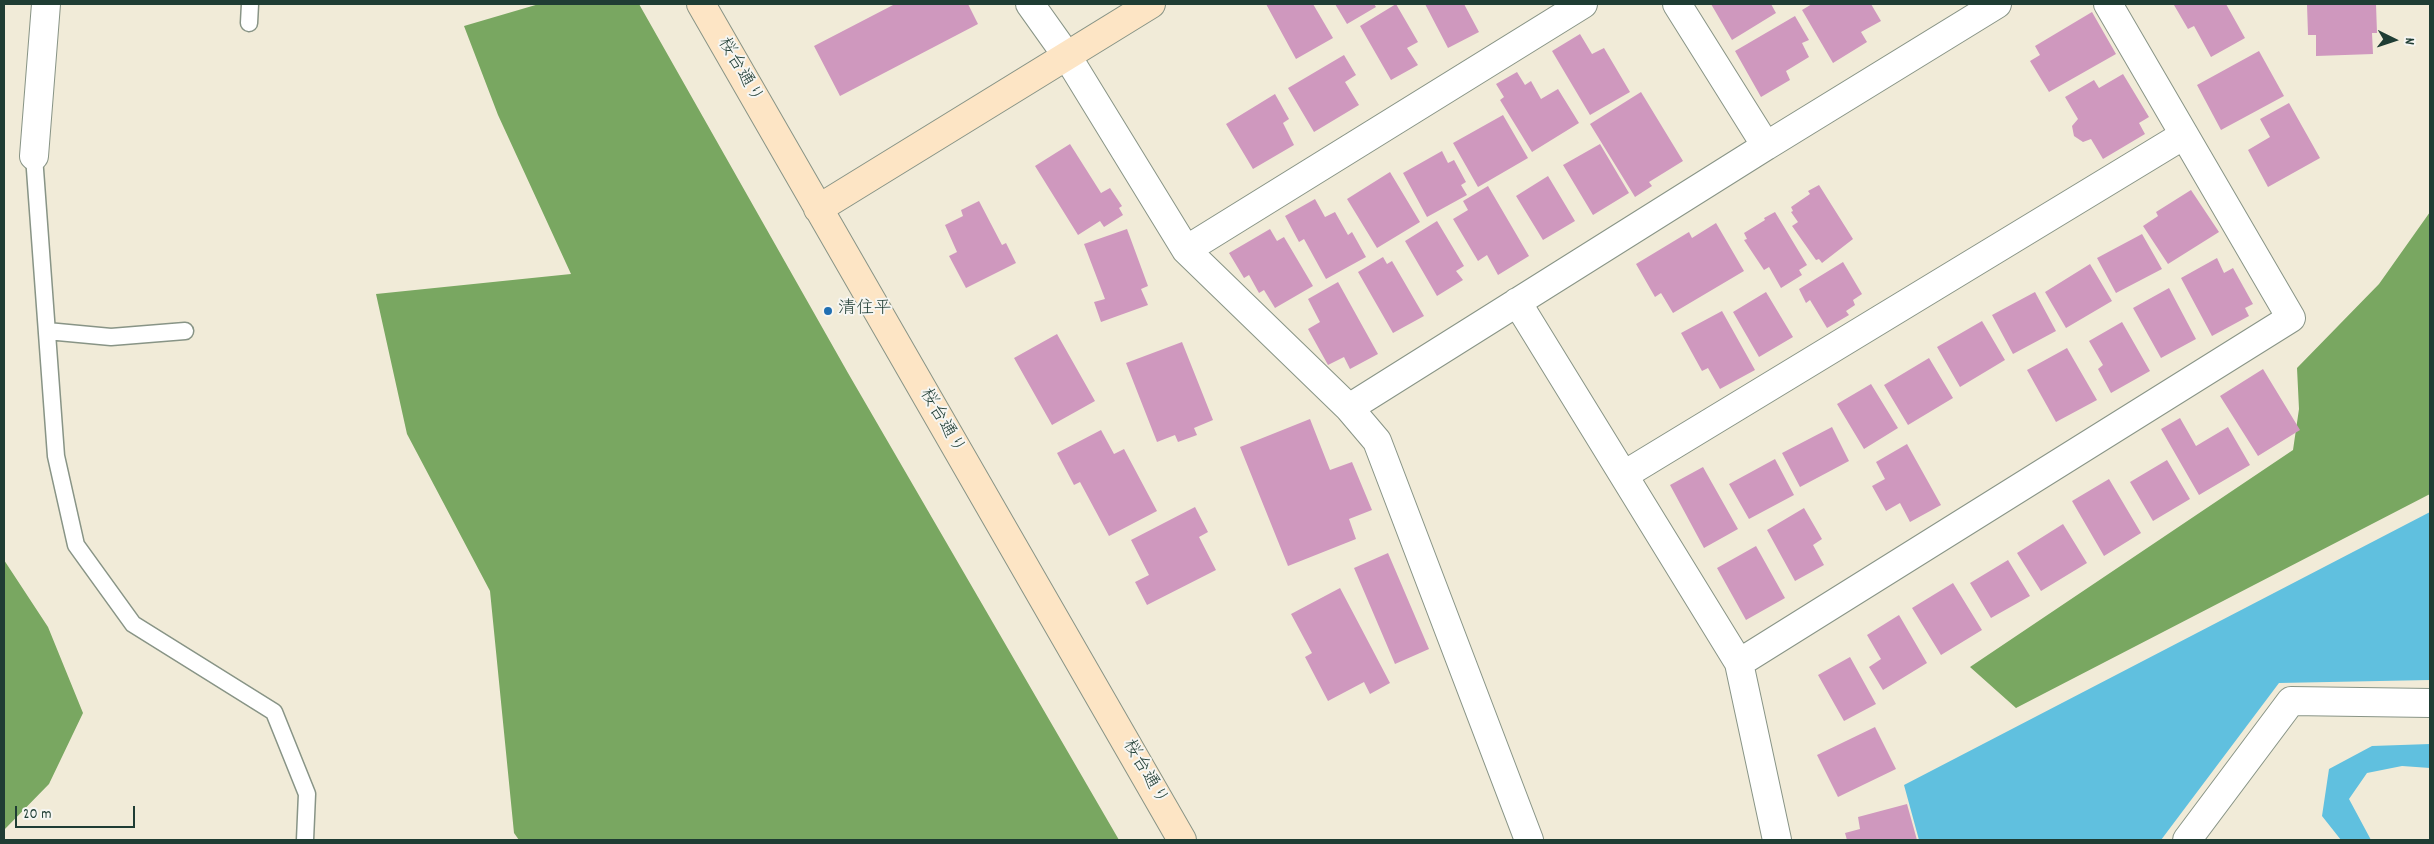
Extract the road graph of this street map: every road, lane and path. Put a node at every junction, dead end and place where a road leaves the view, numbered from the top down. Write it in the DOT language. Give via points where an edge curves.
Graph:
graph roads {
  1 [pos="46,4"];
  2 [pos="250,4"];
  3 [pos="700,4"];
  4 [pos="1030,4"];
  5 [pos="1151,4"];
  6 [pos="1583,4"];
  7 [pos="1677,4"];
  8 [pos="1996,4"];
  9 [pos="2108,4"];
  10 [pos="249,23"];
  11 [pos="1067,56"];
  12 [pos="2184,134"];
  13 [pos="1766,146"];
  14 [pos="34,156"];
  15 [pos="818,209"];
  16 [pos="1186,250"];
  17 [pos="1517,302"];
  18 [pos="47,331"];
  19 [pos="185,331"];
  20 [pos="1349,408"];
  21 [pos="1624,475"];
  22 [pos="1739,663"];
  23 [pos="2430,703"];
  24 [pos="305,840"];
  25 [pos="1182,840"];
  26 [pos="1529,840"];
  27 [pos="1777,840"];
  28 [pos="2187,840"];
  1 -- 14 [label="street"];
  2 -- 10 [label="lane"];
  3 -- 15 [label="street, 桜台通り"];
  4 -- 11 [label="street"];
  5 -- 11 [label="street"];
  6 -- 16 [label="street"];
  7 -- 13 [label="street"];
  8 -- 13 [label="street"];
  9 -- 12 [label="street"];
  11 -- 15 [label="street"];
  11 -- 16 [label="street"];
  12 -- 21 [label="street"];
  12 -- 22 [label="street" via="2291,318"];
  13 -- 17 [label="street"];
  14 -- 18 [label="lane"];
  15 -- 25 [label="street, 桜台通り"];
  16 -- 20 [label="street"];
  17 -- 20 [label="street"];
  17 -- 21 [label="street"];
  18 -- 19 [label="lane" via="112,337"];
  18 -- 24 [label="lane" via="56,456 76,545 134,624 274,712 307,794"];
  20 -- 26 [label="street" via="1377,441"];
  21 -- 22 [label="street"];
  22 -- 27 [label="street"];
  23 -- 28 [label="street" via="2291,701"];
}
